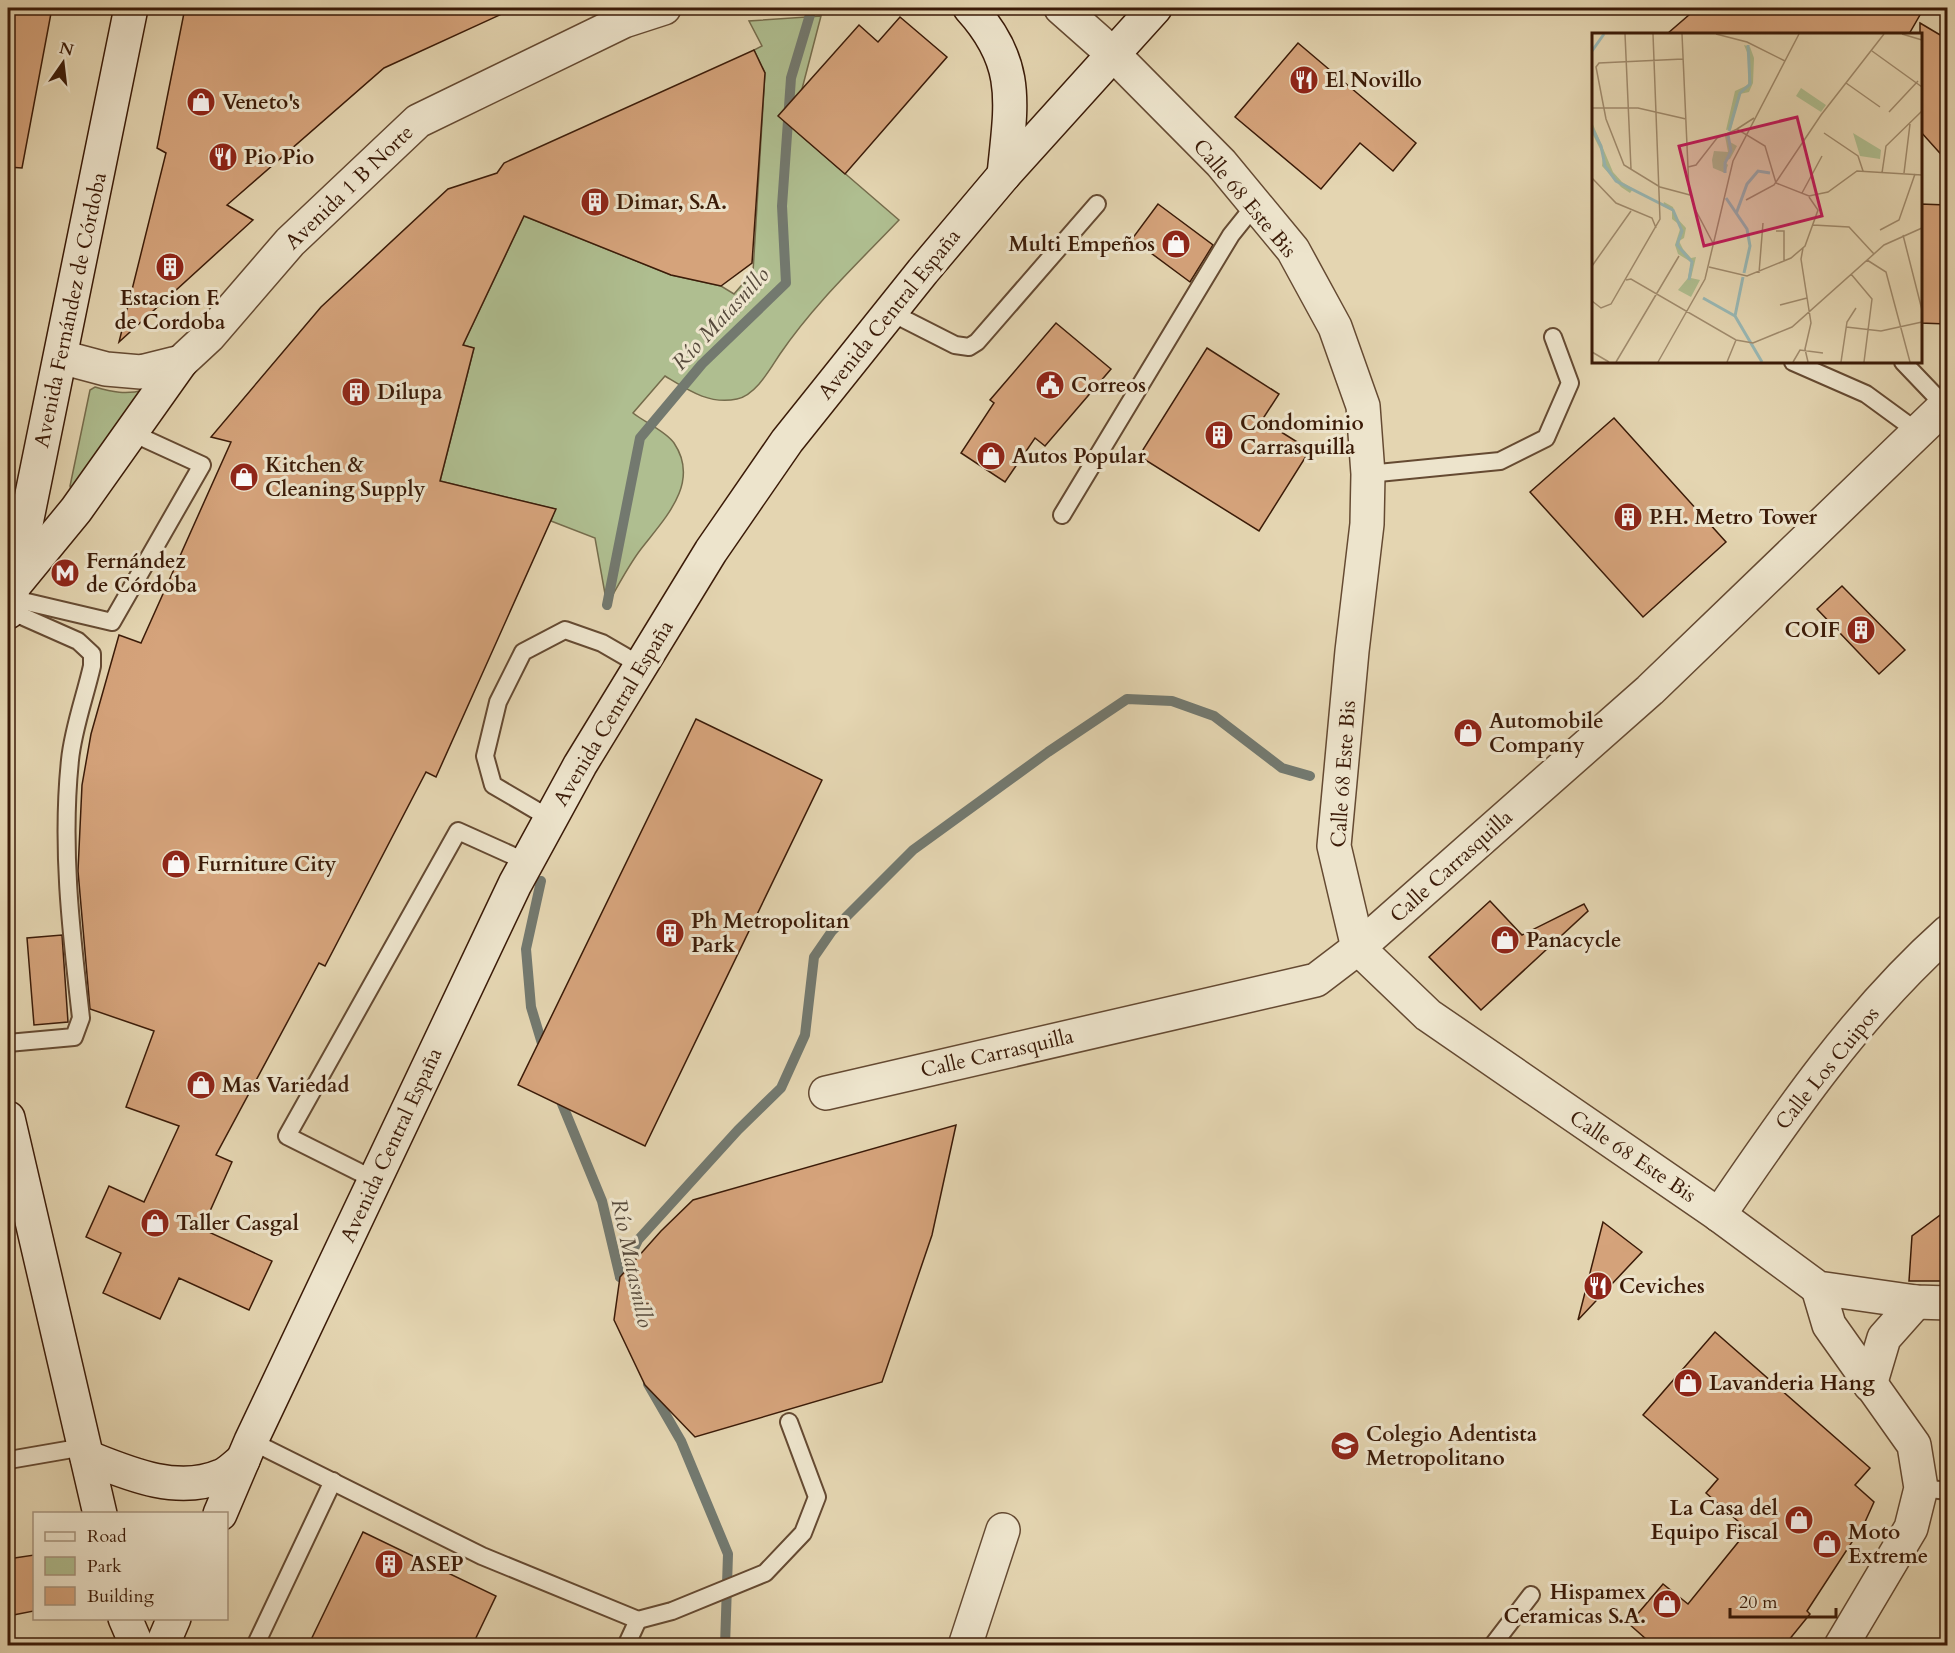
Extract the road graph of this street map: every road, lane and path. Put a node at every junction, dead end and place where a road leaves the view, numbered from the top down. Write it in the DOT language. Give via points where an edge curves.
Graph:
graph roads {
  1 [pos="131,8"];
  2 [pos="664,8"];
  3 [pos="970,8"];
  4 [pos="1061,8"];
  5 [pos="1155,8"];
  6 [pos="1113,54"];
  7 [pos="1004,175"];
  8 [pos="1097,204"];
  9 [pos="1255,205"];
  10 [pos="890,312"];
  11 [pos="1553,337"];
  12 [pos="61,357"];
  13 [pos="181,362"];
  14 [pos="1795,363"];
  15 [pos="1904,363"];
  16 [pos="1946,404"];
  17 [pos="130,432"];
  18 [pos="1917,432"];
  19 [pos="1368,474"];
  20 [pos="1062,515"];
  21 [pos="9,602"];
  22 [pos="640,665"];
  23 [pos="551,819"];
  24 [pos="527,862"];
  25 [pos="1947,932"];
  26 [pos="1358,948"];
  27 [pos="8,1043"];
  28 [pos="826,1093"];
  29 [pos="8,1118"];
  30 [pos="375,1180"];
  31 [pos="1719,1215"];
  32 [pos="1818,1288"];
  33 [pos="1932,1303"];
  34 [pos="1870,1384"];
  35 [pos="789,1422"];
  36 [pos="247,1451"];
  37 [pos="86,1452"];
  38 [pos="9,1460"];
  39 [pos="333,1481"];
  40 [pos="1934,1490"];
  41 [pos="100,1512"];
  42 [pos="221,1512"];
  43 [pos="1003,1530"];
  44 [pos="1531,1595"];
  45 [pos="125,1620"];
  46 [pos="173,1620"];
  47 [pos="638,1620"];
  48 [pos="137,1646"];
  49 [pos="162,1646"];
  50 [pos="255,1646"];
  51 [pos="626,1646"];
  52 [pos="965,1646"];
  53 [pos="1492,1646"];
  54 [pos="1841,1646"];
  1 -- 12 [label="street, Avenida Fernández de Córdoba"];
  2 -- 13 [label="street, Avenida 1 B Norte" via="624,21 418,121 290,242 209,336"];
  3 -- 7 [label="street" via="988,27 1005,61 1010,115"];
  4 -- 6 [label="street"];
  5 -- 6 [label="street, Avenida Central España"];
  6 -- 7 [label="street, Avenida Central España"];
  6 -- 9 [label="street, Calle 68 Este Bis" via="1221,164"];
  7 -- 10 [label="street, Avenida Central España"];
  8 -- 10 [label="lane" via="969,347 955,345"];
  9 -- 19 [label="street, Calle 68 Este Bis" via="1293,250 1335,327 1363,406"];
  9 -- 20 [label="lane" via="1231,235"];
  10 -- 22 [label="street, Avenida Central España" via="787,441 711,551"];
  11 -- 19 [label="lane" via="1570,383 1546,438 1500,461"];
  12 -- 13 [label="street, Avenida 1 B Norte" via="106,369 141,372"];
  12 -- 21 [label="street, Avenida Fernández de Córdoba"];
  13 -- 17 [label="street"];
  14 -- 18 [label="lane" via="1866,394"];
  15 -- 16 [label="lane"];
  16 -- 18 [label="street, Calle Carrasquilla"];
  17 -- 21 [label="street"];
  17 -- 21 [label="lane" via="202,465 112,622"];
  18 -- 26 [label="street, Calle Carrasquilla" via="1650,690"];
  19 -- 26 [label="street, Calle 68 Este Bis" via="1367,524 1334,846"];
  21 -- 27 [label="lane" via="78,641 92,654 92,666 70,758 65,838 81,1017 74,1037"];
  22 -- 23 [label="street, Avenida Central España"];
  22 -- 23 [label="lane" via="602,643 565,630 523,652 498,702 485,756 493,785"];
  23 -- 24 [label="street, Avenida Central España"];
  24 -- 30 [label="street, Avenida Central España"];
  24 -- 30 [label="lane" via="458,831 287,1136"];
  25 -- 31 [label="street, Calle Los Cuipos" via="1919,958 1812,1081"];
  26 -- 28 [label="street, Calle Carrasquilla" via="1316,980"];
  26 -- 31 [label="street, Calle 68 Este Bis" via="1428,1015"];
  29 -- 37 [label="street"];
  30 -- 36 [label="street, Avenida Central España"];
  31 -- 32 [label="street, Calle 68 Este Bis"];
  32 -- 33 [label="street, Calle 68 Este Bis"];
  32 -- 34 [label="street" via="1829,1325"];
  33 -- 34 [label="street" via="1884,1338"];
  34 -- 40 [label="street" via="1914,1445"];
  35 -- 47 [label="lane" via="817,1497 803,1533 765,1573 672,1611"];
  36 -- 37 [label="street" via="221,1476 191,1483 156,1481 130,1474"];
  36 -- 39 [label="lane"];
  36 -- 42 [label="street, Avenida Central España"];
  37 -- 38 [label="lane"];
  37 -- 41 [label="street"];
  39 -- 47 [label="lane" via="482,1556"];
  39 -- 50 [label="lane"];
  40 -- 54 [label="street"];
  43 -- 52 [label="street"];
  44 -- 53 [label="lane"];
  45 -- 48 [label="street"];
  46 -- 49 [label="street"];
  47 -- 51 [label="lane"];
}
